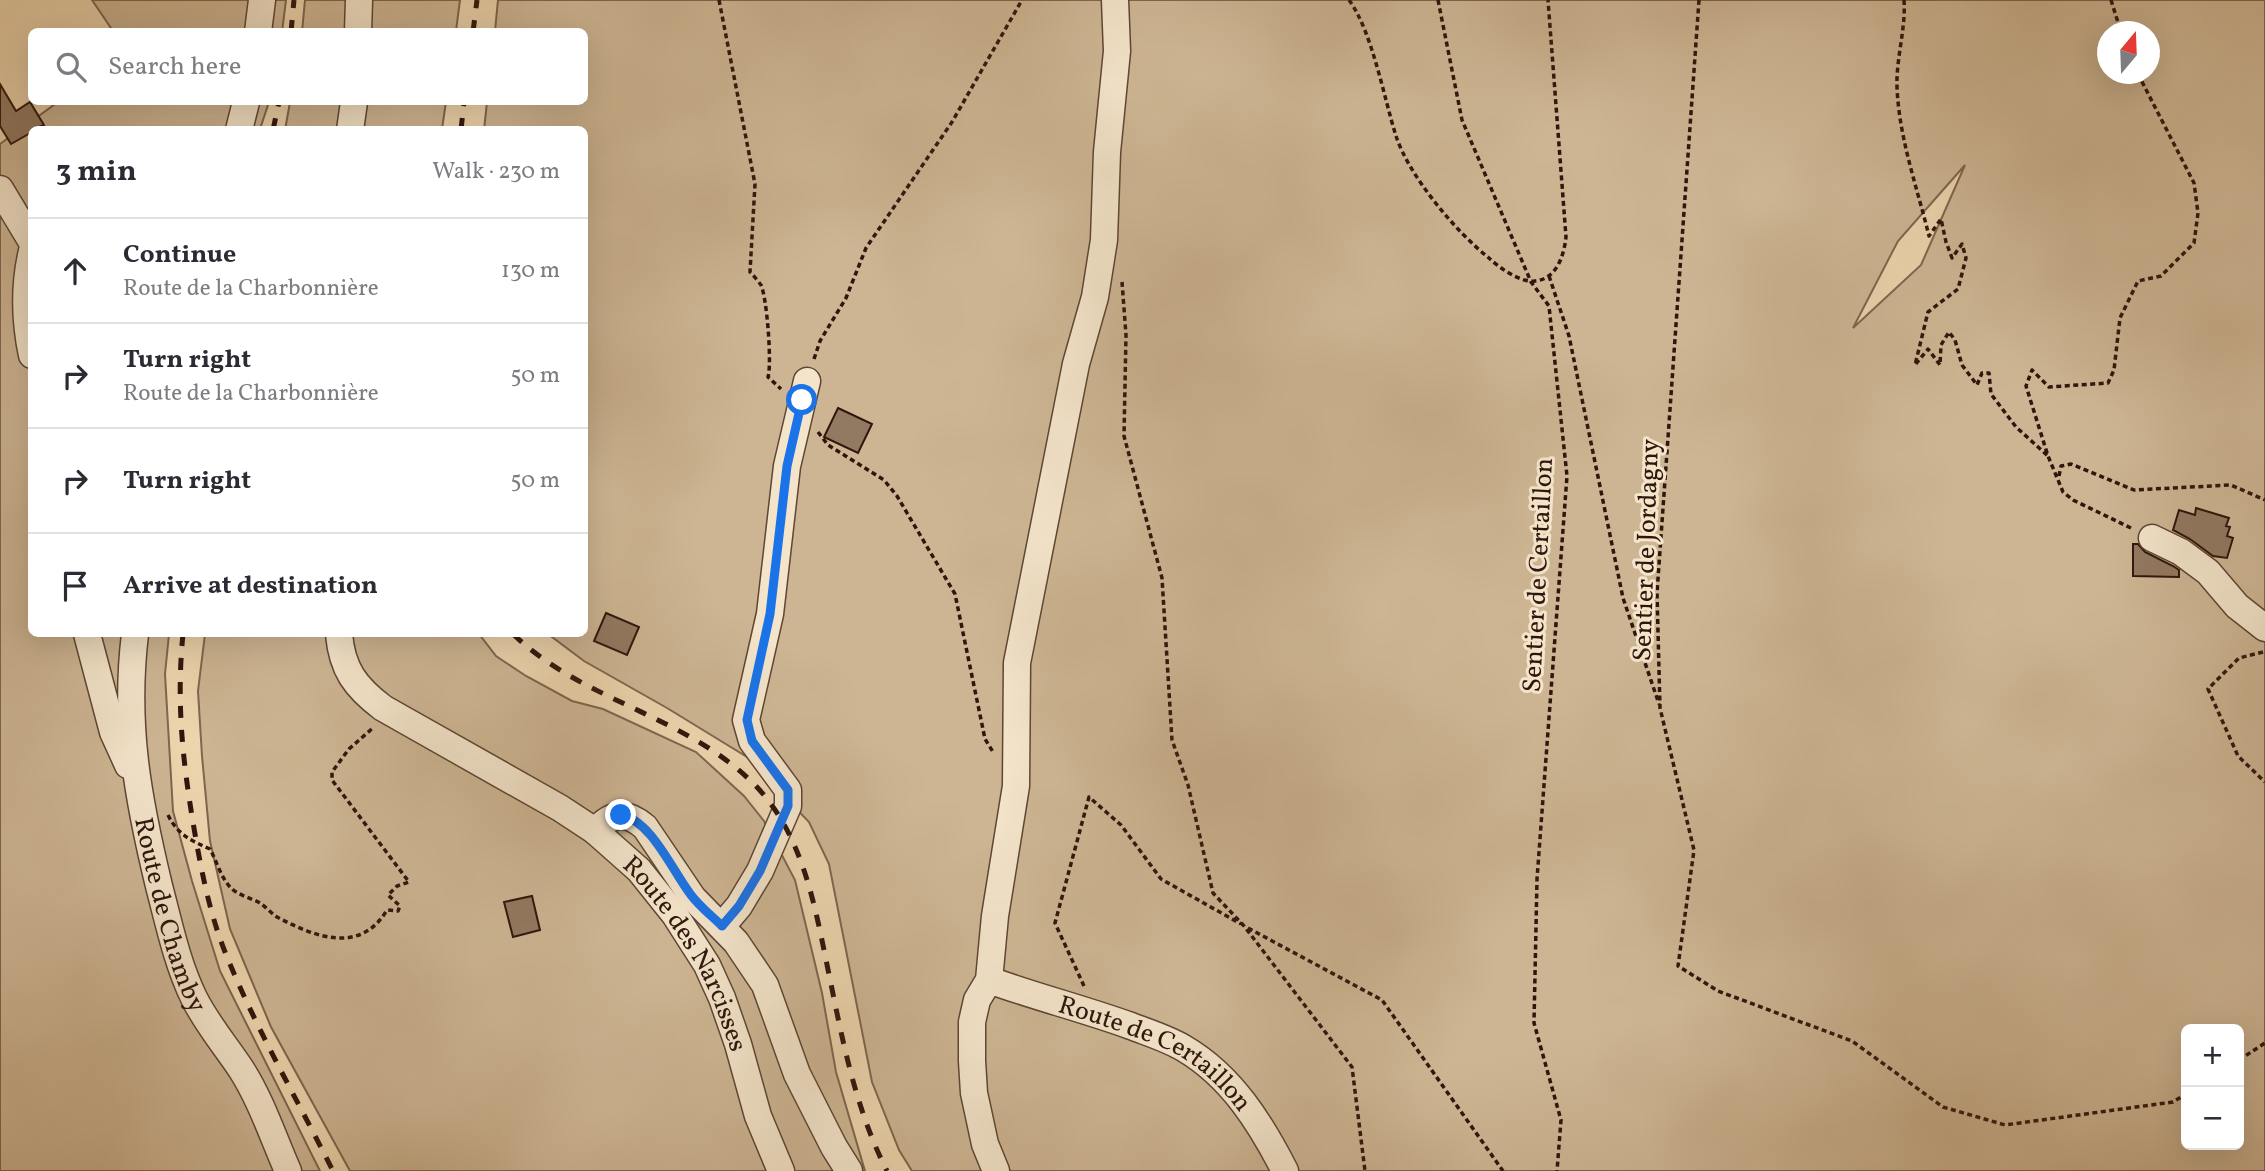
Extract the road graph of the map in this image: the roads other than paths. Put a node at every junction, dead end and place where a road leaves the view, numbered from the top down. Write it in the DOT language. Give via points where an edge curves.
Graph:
graph roads {
  1 [pos="262,0"];
  2 [pos="359,0"];
  3 [pos="1115,0"];
  4 [pos="258,28"];
  5 [pos="358,28"];
  6 [pos="245,105"];
  7 [pos="354,105"];
  8 [pos="240,126"];
  9 [pos="351,126"];
  10 [pos="0,189"];
  11 [pos="0,214"];
  12 [pos="28,239"];
  13 [pos="28,240"];
  14 [pos="28,257"];
  15 [pos="28,337"];
  16 [pos="803,398"];
  17 [pos="2152,538"];
  18 [pos="2265,628"];
  19 [pos="87,637"];
  20 [pos="135,637"];
  21 [pos="340,637"];
  22 [pos="136,782"];
  23 [pos="595,831"];
  24 [pos="722,926"];
  25 [pos="989,980"];
  26 [pos="288,1171"];
  27 [pos="781,1171"];
  28 [pos="849,1171"];
  29 [pos="996,1171"];
  30 [pos="1285,1171"];
  1 -- 4 [label="street"];
  2 -- 5 [label="street"];
  3 -- 25 [label="street" via="1104,240 1017,663 1016,786"];
  6 -- 8 [label="street"];
  7 -- 9 [label="street"];
  10 -- 12 [label="street"];
  11 -- 13 [label="street"];
  14 -- 15 [label="street"];
  16 -- 24 [label="street" via="787,466 770,614 747,720 752,741 788,790 788,806 760,871"];
  17 -- 18 [label="street" via="2208,572 2236,606"];
  19 -- 22 [label="street" via="113,732"];
  20 -- 22 [label="street, Route de Chamby" via="131,720"];
  21 -- 23 [label="street, Route des Narcisses" via="344,662 363,693"];
  22 -- 26 [label="street, Route de Chamby" via="173,940 193,996 255,1094"];
  23 -- 24 [label="street" via="609,818 621,815 638,821 693,898"];
  23 -- 27 [label="street, Route des Narcisses" via="639,870 707,965"];
  24 -- 28 [label="street" via="765,985 797,1074"];
  25 -- 29 [label="street" via="977,1000 972,1022 972,1061 981,1125"];
  25 -- 30 [label="street, Route de Certaillon" via="1111,1019 1184,1049 1240,1098 1262,1126"];
}
